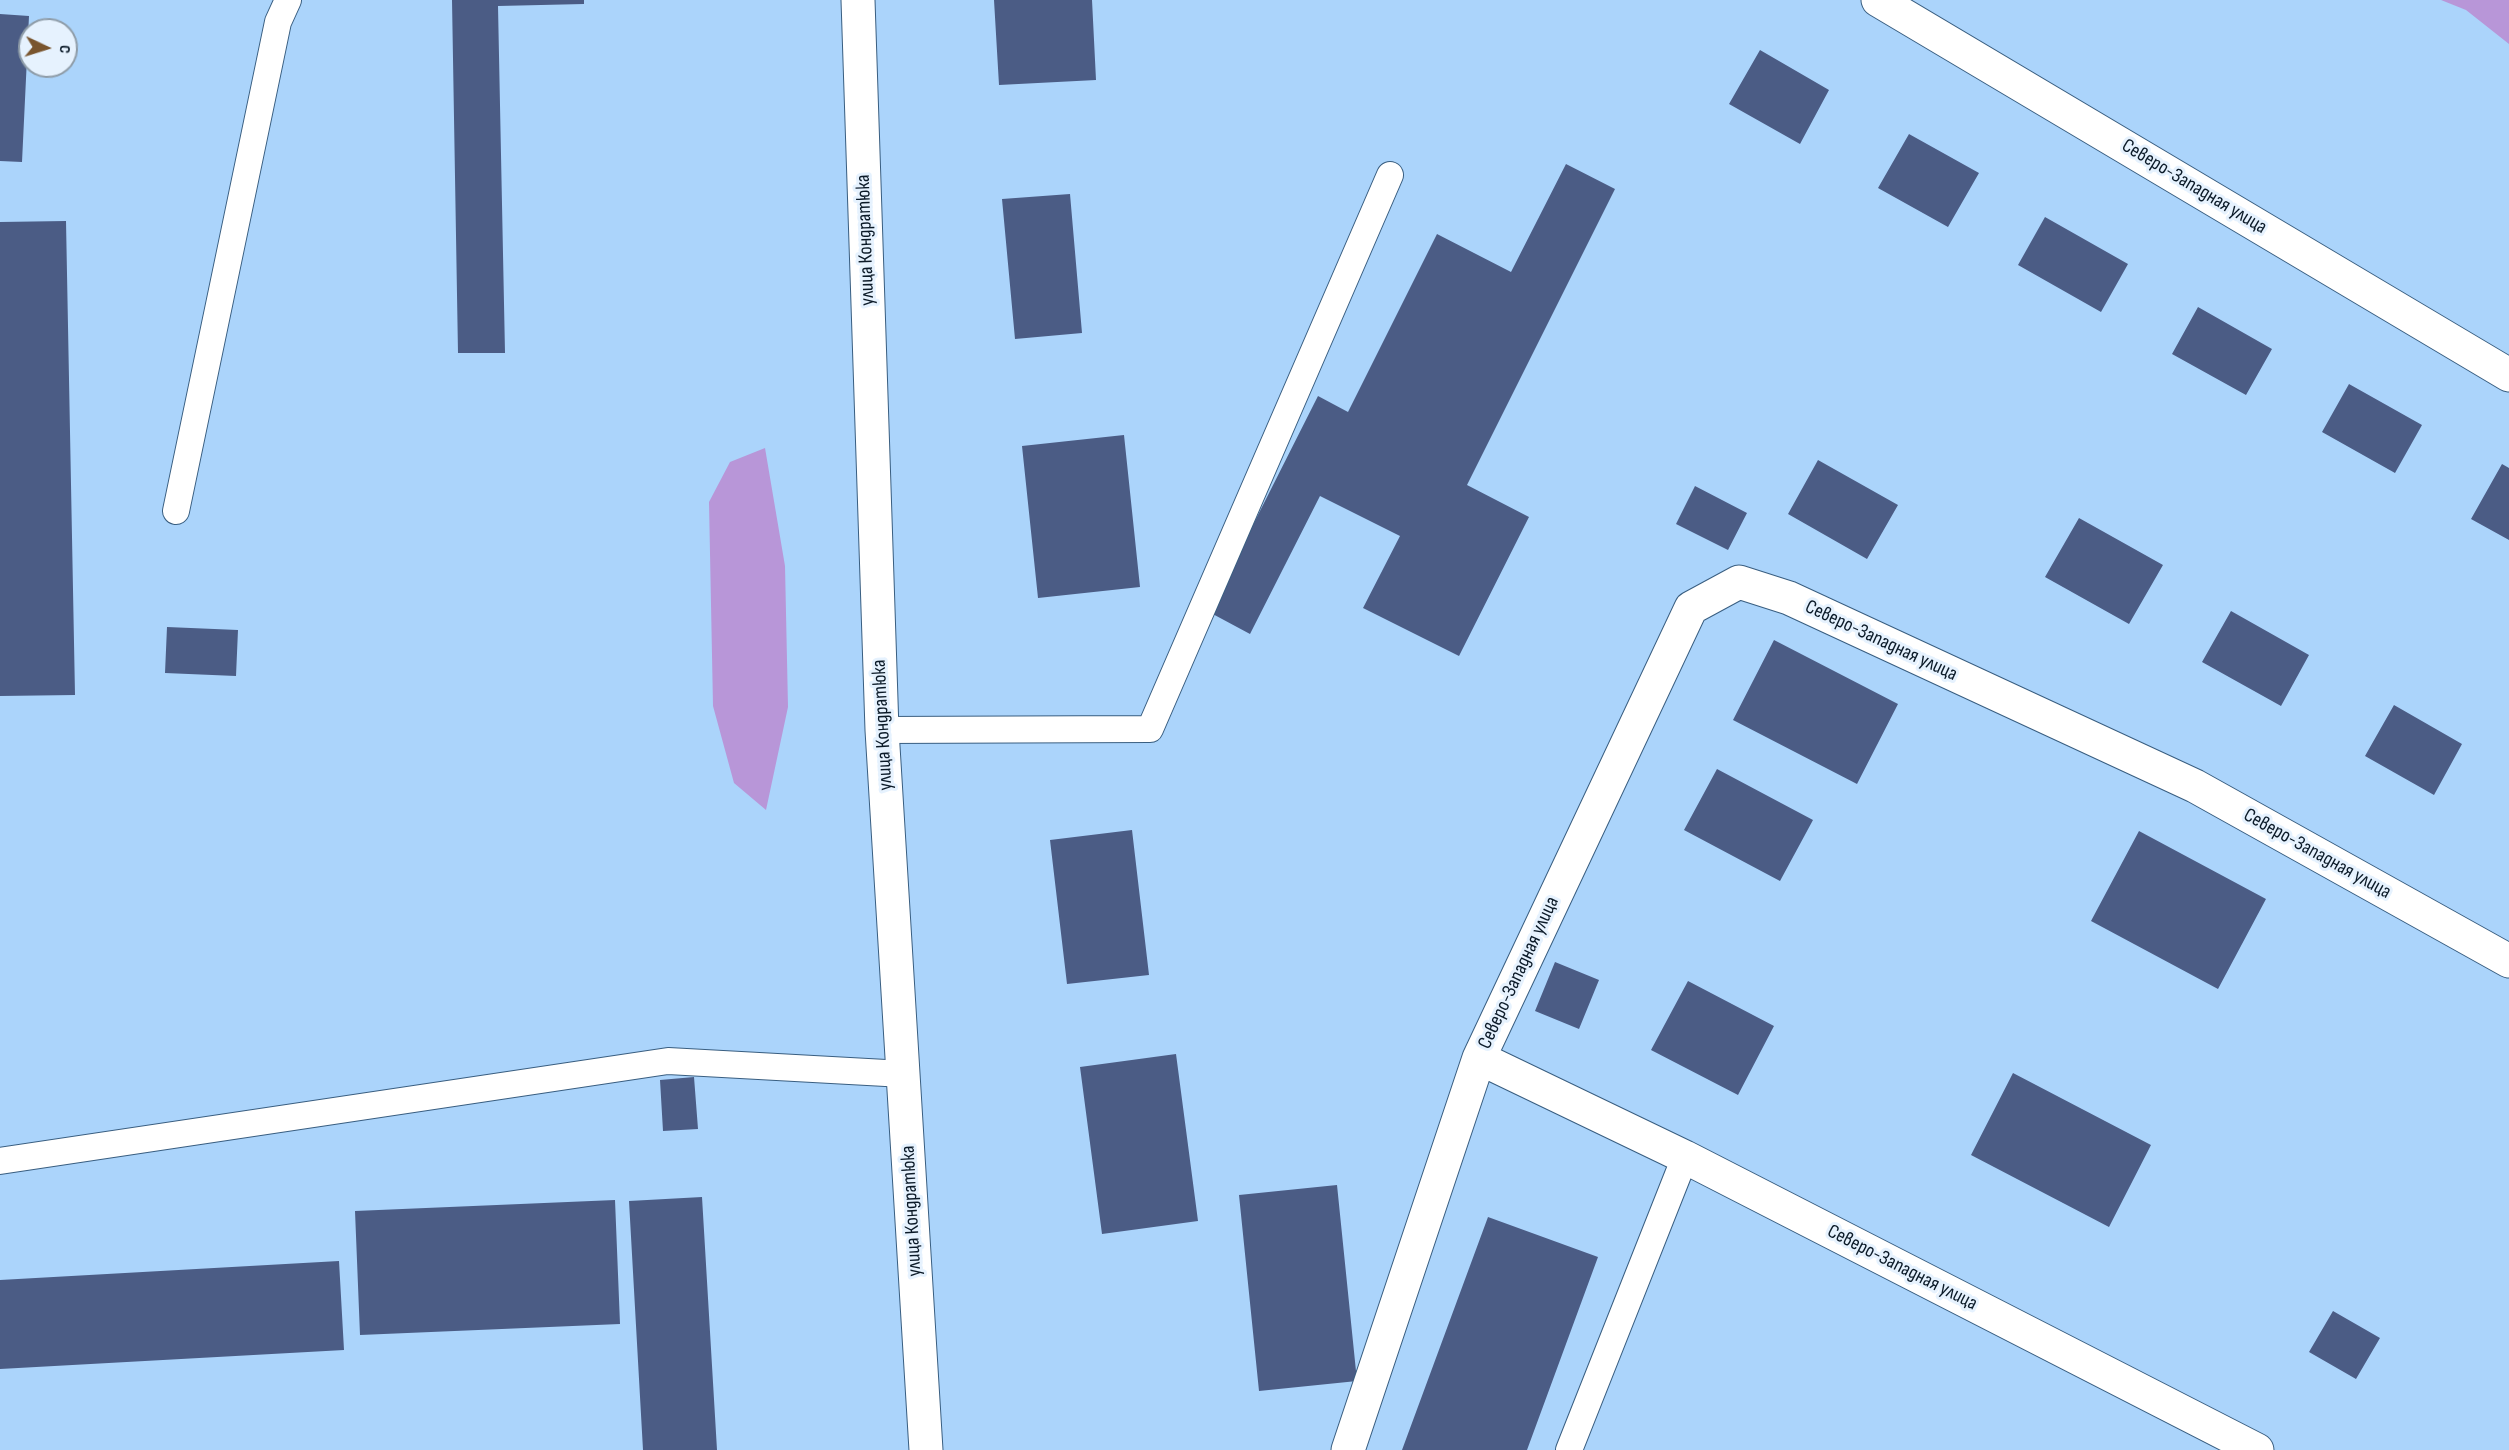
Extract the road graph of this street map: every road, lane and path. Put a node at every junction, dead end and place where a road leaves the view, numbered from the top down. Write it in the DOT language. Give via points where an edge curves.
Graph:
graph roads {
  1 [pos="288,0"];
  2 [pos="858,0"];
  3 [pos="1878,0"];
  4 [pos="1390,175"];
  5 [pos="2509,375"];
  6 [pos="176,511"];
  7 [pos="882,730"];
  8 [pos="2509,961"];
  9 [pos="1479,1058"];
  10 [pos="904,1074"];
  11 [pos="1685,1157"];
  12 [pos="0,1161"];
  13 [pos="926,1450"];
  14 [pos="1348,1450"];
  15 [pos="1569,1450"];
  16 [pos="2257,1450"];
  1 -- 6 [label="lane" via="278,22"];
  2 -- 7 [label="street, улица Кондратюка"];
  3 -- 5 [label="street, Северо-Западная улица"];
  4 -- 7 [label="lane" via="1150,729"];
  7 -- 10 [label="street, улица Кондратюка"];
  8 -- 9 [label="street, Северо-Западная улица" via="2195,786 1789,598 1739,582 1691,609"];
  9 -- 11 [label="street, Северо-Западная улица"];
  9 -- 14 [label="street, Северо-Западная улица"];
  10 -- 12 [label="lane" via="668,1061"];
  10 -- 13 [label="street, улица Кондратюка"];
  11 -- 15 [label="lane"];
  11 -- 16 [label="street, Северо-Западная улица"];
}
